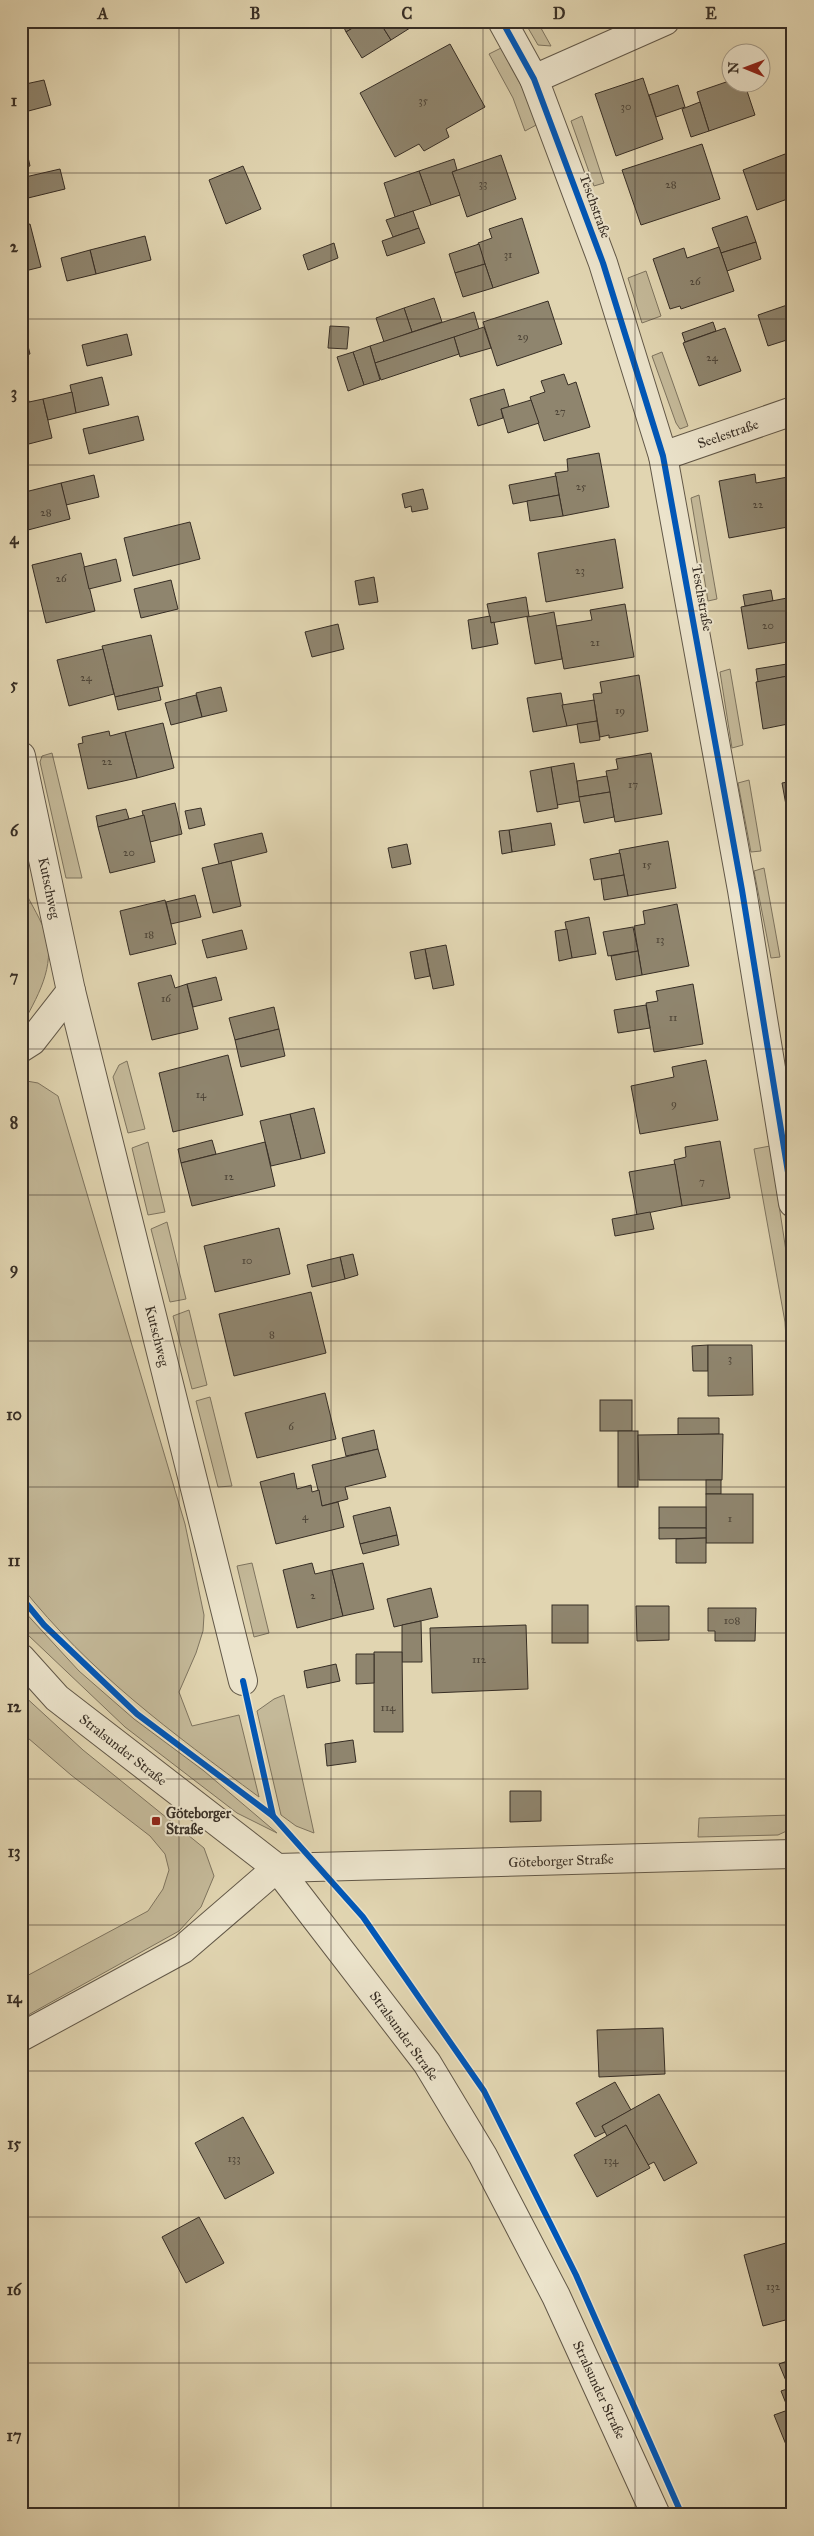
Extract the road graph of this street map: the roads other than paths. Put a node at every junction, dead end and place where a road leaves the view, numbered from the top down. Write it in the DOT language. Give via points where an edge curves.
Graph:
graph roads {
  1 [pos="502,21"];
  2 [pos="665,21"];
  3 [pos="534,79"];
  4 [pos="793,411"];
  5 [pos="663,456"];
  6 [pos="21,756"];
  7 [pos="71,991"];
  8 [pos="21,1048"];
  9 [pos="793,1203"];
  10 [pos="21,1658"];
  11 [pos="243,1681"];
  12 [pos="793,1854"];
  13 [pos="277,1868"];
  14 [pos="21,2037"];
  15 [pos="656,2515"];
  1 -- 3 [label="street, Teschstraße"];
  2 -- 3 [label="street"];
  3 -- 5 [label="street, Teschstraße" via="603,263"];
  4 -- 5 [label="street, Seelestraße"];
  5 -- 9 [label="street, Teschstraße" via="742,890"];
  6 -- 7 [label="street, Kutschweg"];
  7 -- 8 [label="street" via="32,1041"];
  7 -- 11 [label="street, Kutschweg"];
  10 -- 13 [label="street, Stralsunder Straße" via="56,1698"];
  12 -- 13 [label="street, Göteborger Straße"];
  13 -- 14 [label="street" via="183,1950"];
  13 -- 15 [label="street, Stralsunder Straße" via="427,2063 483,2156 556,2296"];
}
